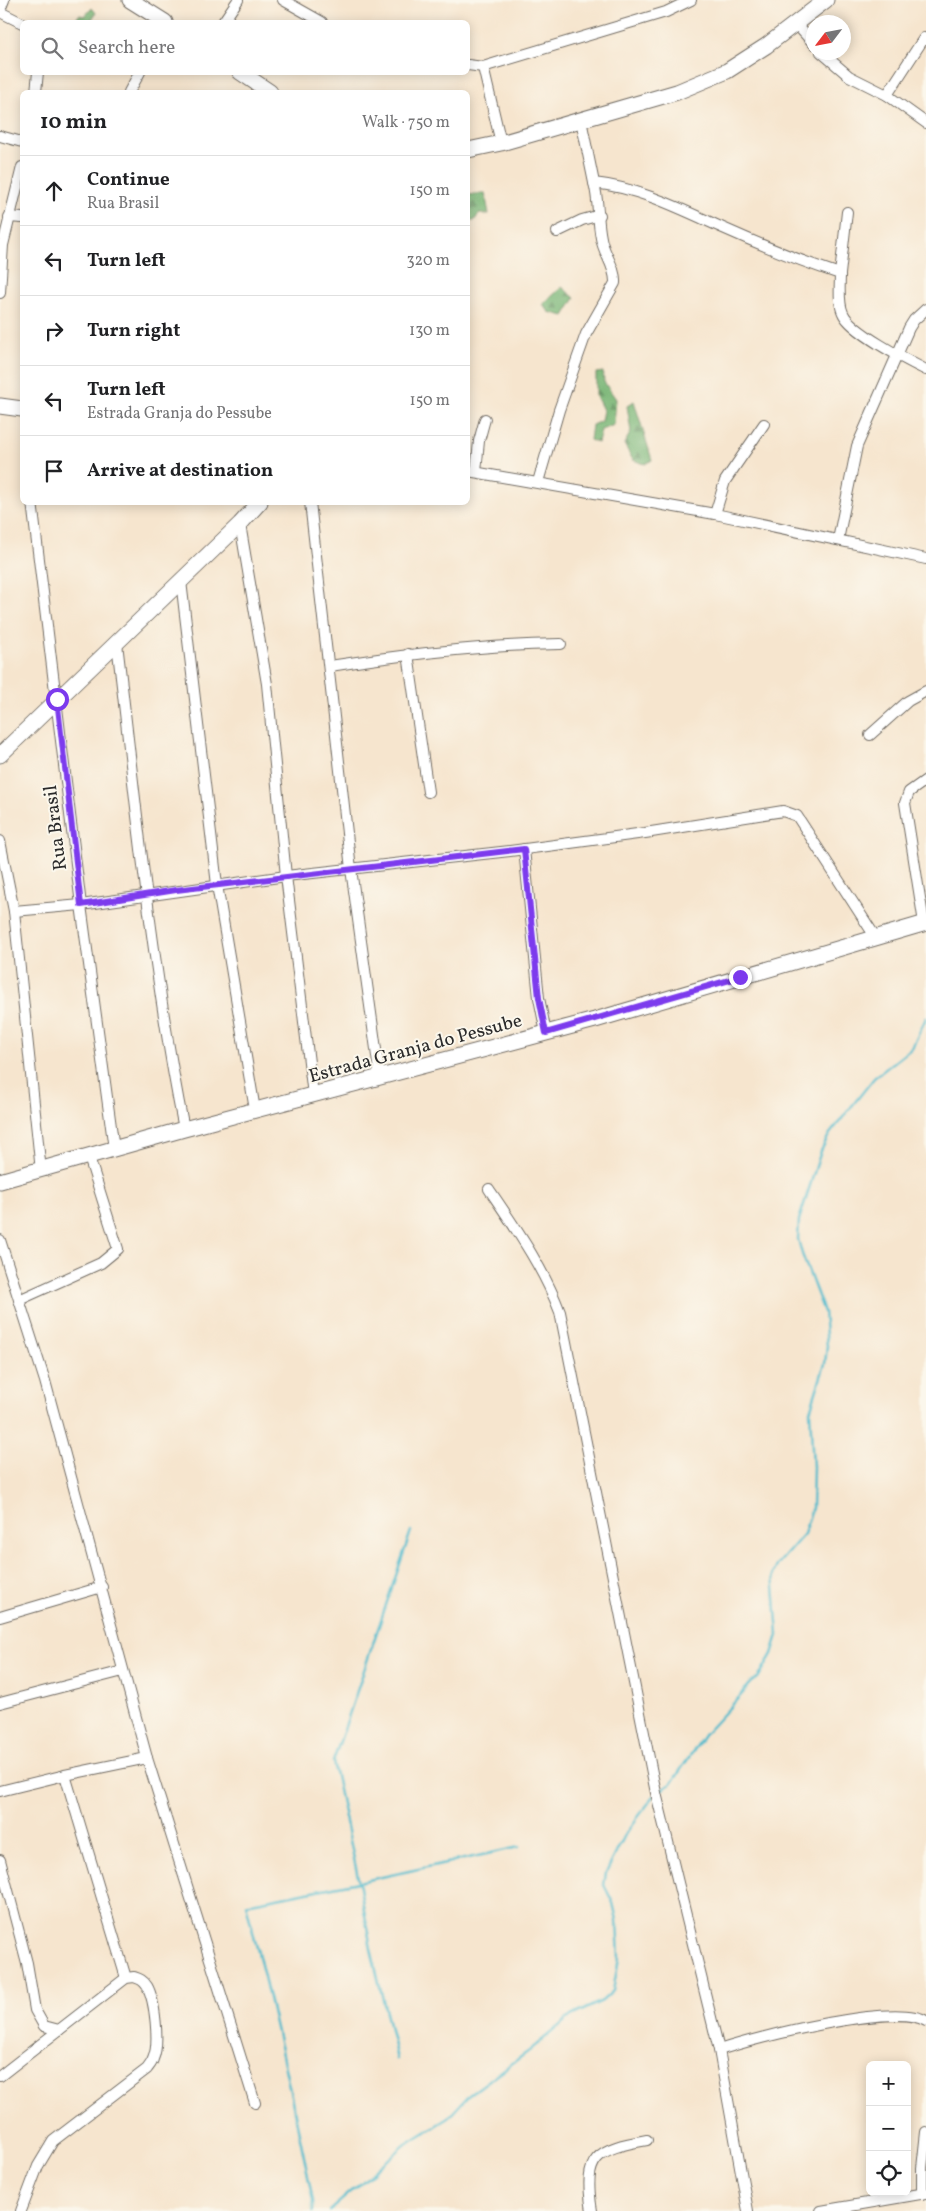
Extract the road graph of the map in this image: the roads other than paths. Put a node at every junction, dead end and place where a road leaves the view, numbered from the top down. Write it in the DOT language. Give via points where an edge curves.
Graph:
graph roads {
  1 [pos="4,0"];
  2 [pos="130,0"];
  3 [pos="238,0"];
  4 [pos="283,0"];
  5 [pos="691,0"];
  6 [pos="826,0"];
  7 [pos="0,11"];
  8 [pos="162,20"];
  9 [pos="224,20"];
  10 [pos="318,20"];
  11 [pos="20,22"];
  12 [pos="796,24"];
  13 [pos="806,35"];
  14 [pos="925,37"];
  15 [pos="830,60"];
  16 [pos="470,65"];
  17 [pos="483,67"];
  18 [pos="38,75"];
  19 [pos="138,75"];
  20 [pos="244,75"];
  21 [pos="36,90"];
  22 [pos="130,90"];
  23 [pos="267,90"];
  24 [pos="886,95"];
  25 [pos="581,120"];
  26 [pos="926,123"];
  27 [pos="0,136"];
  28 [pos="20,141"];
  29 [pos="501,143"];
  30 [pos="471,152"];
  31 [pos="20,175"];
  32 [pos="594,183"];
  33 [pos="847,212"];
  34 [pos="600,215"];
  35 [pos="9,217"];
  36 [pos="20,218"];
  37 [pos="557,232"];
  38 [pos="1,245"];
  39 [pos="840,274"];
  40 [pos="0,293"];
  41 [pos="926,309"];
  42 [pos="897,355"];
  43 [pos="926,370"];
  44 [pos="0,406"];
  45 [pos="20,409"];
  46 [pos="485,419"];
  47 [pos="764,424"];
  48 [pos="472,471"];
  49 [pos="538,482"];
  50 [pos="32,505"];
  51 [pos="257,505"];
  52 [pos="310,505"];
  53 [pos="715,514"];
  54 [pos="240,524"];
  55 [pos="838,540"];
  56 [pos="926,559"];
  57 [pos="181,581"];
  58 [pos="117,643"];
  59 [pos="561,644"];
  60 [pos="408,654"];
  61 [pos="330,666"];
  62 [pos="926,691"];
  63 [pos="57,699"];
  64 [pos="870,735"];
  65 [pos="0,755"];
  66 [pos="926,780"];
  67 [pos="428,792"];
  68 [pos="0,841"];
  69 [pos="524,849"];
  70 [pos="351,869"];
  71 [pos="286,876"];
  72 [pos="217,885"];
  73 [pos="147,894"];
  74 [pos="81,905"];
  75 [pos="14,911"];
  76 [pos="925,923"];
  77 [pos="876,938"];
  78 [pos="546,1033"];
  79 [pos="380,1078"];
  80 [pos="313,1095"];
  81 [pos="255,1110"];
  82 [pos="184,1129"];
  83 [pos="114,1149"];
  84 [pos="90,1156"];
  85 [pos="41,1171"];
  86 [pos="0,1181"];
  87 [pos="489,1189"];
  88 [pos="0,1240"];
  89 [pos="19,1300"];
  90 [pos="102,1587"];
  91 [pos="0,1616"];
  92 [pos="123,1671"];
  93 [pos="0,1703"];
  94 [pos="147,1758"];
  95 [pos="65,1775"];
  96 [pos="0,1791"];
  97 [pos="0,1860"];
  98 [pos="126,1978"];
  99 [pos="926,2021"];
  100 [pos="59,2030"];
  101 [pos="719,2050"];
  102 [pos="0,2076"];
  103 [pos="255,2103"];
  104 [pos="926,2132"];
  105 [pos="647,2140"];
  106 [pos="924,2193"];
  107 [pos="852,2208"];
  108 [pos="21,2211"];
  109 [pos="592,2211"];
  110 [pos="748,2211"];
  111 [pos="821,2211"];
  1 -- 7 [label="street"];
  2 -- 8 [label="main road"];
  3 -- 9 [label="street"];
  4 -- 10 [label="street"];
  5 -- 17 [label="street" via="666,12"];
  6 -- 12 [label="main road"];
  7 -- 11 [label="street"];
  12 -- 13 [label="street"];
  12 -- 25 [label="main road" via="727,71 669,95"];
  14 -- 24 [label="street"];
  15 -- 24 [label="street" via="849,76"];
  16 -- 17 [label="street"];
  17 -- 29 [label="street"];
  18 -- 21 [label="street"];
  19 -- 22 [label="street"];
  20 -- 23 [label="main road"];
  24 -- 26 [label="street"];
  25 -- 29 [label="main road"];
  25 -- 32 [label="street"];
  27 -- 28 [label="street"];
  29 -- 30 [label="main road"];
  31 -- 35 [label="street"];
  32 -- 34 [label="street"];
  32 -- 39 [label="street" via="631,189 754,242"];
  33 -- 39 [label="street"];
  34 -- 37 [label="street"];
  34 -- 49 [label="street" via="601,238 615,283 586,334"];
  35 -- 36 [label="street"];
  35 -- 38 [label="street"];
  38 -- 40 [label="street"];
  39 -- 42 [label="street" via="842,312 847,320"];
  41 -- 42 [label="street" via="914,320"];
  42 -- 43 [label="street"];
  42 -- 55 [label="street" via="857,446"];
  44 -- 45 [label="main road"];
  46 -- 48 [label="street"];
  47 -- 53 [label="street" via="725,481"];
  48 -- 49 [label="street"];
  49 -- 53 [label="street"];
  50 -- 63 [label="street, Rua Brasil"];
  51 -- 54 [label="main road"];
  52 -- 61 [label="street"];
  53 -- 55 [label="street"];
  54 -- 57 [label="main road"];
  54 -- 71 [label="street" via="267,684"];
  55 -- 56 [label="street"];
  57 -- 58 [label="main road"];
  57 -- 72 [label="street"];
  58 -- 63 [label="main road"];
  58 -- 73 [label="street"];
  59 -- 60 [label="street" via="501,645"];
  60 -- 61 [label="street"];
  60 -- 67 [label="street"];
  61 -- 70 [label="street"];
  62 -- 64 [label="street" via="908,701"];
  63 -- 65 [label="main road"];
  63 -- 74 [label="street, Rua Brasil"];
  66 -- 76 [label="street" via="909,792 905,803"];
  68 -- 75 [label="street"];
  69 -- 70 [label="street"];
  69 -- 77 [label="street" via="768,812 791,812 797,816"];
  69 -- 78 [label="street" via="539,998"];
  70 -- 71 [label="street"];
  70 -- 79 [label="street"];
  71 -- 72 [label="street"];
  71 -- 80 [label="street"];
  72 -- 73 [label="street"];
  72 -- 81 [label="street"];
  73 -- 74 [label="street"];
  73 -- 82 [label="street" via="171,1063"];
  74 -- 75 [label="street"];
  74 -- 83 [label="street, Rua Brasil"];
  75 -- 85 [label="street"];
  76 -- 77 [label="main road, Estrada Granja do Pessube"];
  77 -- 78 [label="main road, Estrada Granja do Pessube"];
  78 -- 79 [label="main road, Estrada Granja do Pessube"];
  79 -- 80 [label="main road, Estrada Granja do Pessube"];
  80 -- 81 [label="main road, Estrada Granja do Pessube"];
  81 -- 82 [label="main road, Estrada Granja do Pessube"];
  82 -- 83 [label="main road, Estrada Granja do Pessube"];
  83 -- 84 [label="main road, Estrada Granja do Pessube"];
  84 -- 85 [label="main road, Estrada Granja do Pessube"];
  84 -- 89 [label="street" via="118,1249 101,1264"];
  85 -- 86 [label="main road, Estrada Granja do Pessube"];
  87 -- 101 [label="street" via="533,1254 560,1312 656,1793"];
  88 -- 89 [label="street"];
  89 -- 90 [label="street" via="46,1381"];
  90 -- 91 [label="street"];
  90 -- 92 [label="street"];
  92 -- 93 [label="street"];
  92 -- 94 [label="street"];
  94 -- 95 [label="street"];
  94 -- 103 [label="street"];
  95 -- 96 [label="street"];
  95 -- 98 [label="street"];
  97 -- 100 [label="street" via="28,1963 35,2010 44,2026"];
  98 -- 100 [label="street"];
  98 -- 108 [label="street" via="142,1980 152,1999 156,2047 153,2059 146,2069 53,2141 38,2166"];
  99 -- 101 [label="street" via="908,2014 888,2015 793,2030"];
  100 -- 102 [label="street"];
  101 -- 110 [label="street"];
  104 -- 106 [label="street" via="922,2168"];
  105 -- 109 [label="street" via="617,2145 592,2162 589,2173"];
  106 -- 107 [label="street"];
  107 -- 111 [label="street"];
}
